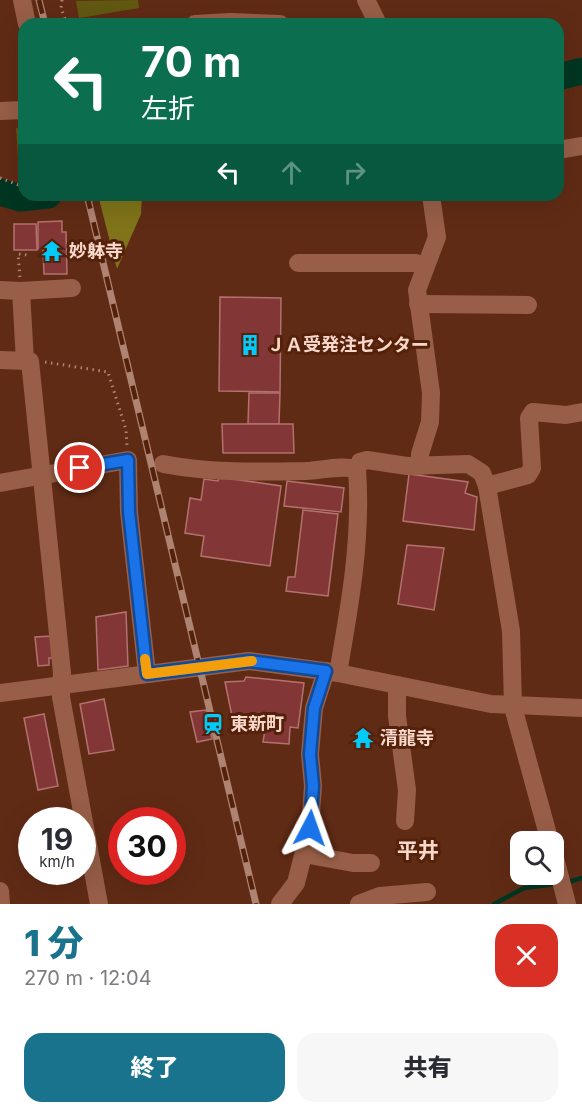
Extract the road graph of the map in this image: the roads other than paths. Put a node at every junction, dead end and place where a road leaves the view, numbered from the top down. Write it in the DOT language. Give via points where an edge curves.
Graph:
graph roads {
  1 [pos="22,0"];
  2 [pos="366,0"];
  3 [pos="26,18"];
  4 [pos="375,18"];
  5 [pos="18,110"];
  6 [pos="0,111"];
  7 [pos="582,146"];
  8 [pos="564,149"];
  9 [pos="432,201"];
  10 [pos="298,263"];
  11 [pos="425,267"];
  12 [pos="72,288"];
  13 [pos="0,290"];
  14 [pos="21,291"];
  15 [pos="418,304"];
  16 [pos="528,305"];
  17 [pos="0,360"];
  18 [pos="28,361"];
  19 [pos="582,412"];
  20 [pos="163,464"];
  21 [pos="420,466"];
  22 [pos="357,469"];
  23 [pos="40,476"];
  24 [pos="0,483"];
  25 [pos="487,486"];
  26 [pos="332,672"];
  27 [pos="147,674"];
  28 [pos="62,685"];
  29 [pos="397,685"];
  30 [pos="0,693"];
  31 [pos="513,707"];
  32 [pos="582,708"];
  33 [pos="405,821"];
  34 [pos="547,831"];
  35 [pos="304,854"];
  36 [pos="371,863"];
  37 [pos="562,885"];
  38 [pos="0,891"];
  39 [pos="427,892"];
  40 [pos="1,904"];
  41 [pos="99,904"];
  42 [pos="280,904"];
  43 [pos="359,904"];
  44 [pos="567,904"];
  1 -- 3 [label="street"];
  2 -- 4 [label="street"];
  5 -- 6 [label="street"];
  7 -- 8 [label="street"];
  9 -- 11 [label="street" via="437,237"];
  10 -- 11 [label="street" via="416,263"];
  11 -- 15 [label="street" via="417,290"];
  12 -- 14 [label="street"];
  13 -- 14 [label="street"];
  14 -- 18 [label="street"];
  15 -- 16 [label="street"];
  15 -- 21 [label="street" via="431,393 430,422"];
  17 -- 18 [label="street"];
  18 -- 23 [label="street"];
  19 -- 25 [label="street" via="533,412 529,418 532,468 528,475"];
  20 -- 22 [label="street" via="224,471"];
  21 -- 22 [label="street" via="367,460 360,462"];
  21 -- 25 [label="street" via="468,464 482,473"];
  22 -- 26 [label="street" via="360,509 352,592"];
  23 -- 24 [label="street"];
  23 -- 27 [label="street" via="128,460 129,512"];
  23 -- 28 [label="street"];
  25 -- 31 [label="street" via="511,631"];
  26 -- 27 [label="street" via="249,661"];
  26 -- 29 [label="street"];
  26 -- 35 [label="street" via="314,708 310,754 313,786"];
  27 -- 28 [label="street"];
  28 -- 30 [label="street"];
  28 -- 41 [label="street"];
  29 -- 31 [label="street"];
  29 -- 33 [label="street" via="397,716 408,790"];
  31 -- 32 [label="street"];
  31 -- 34 [label="street"];
  35 -- 36 [label="street"];
  35 -- 42 [label="street" via="296,883"];
  37 -- 44 [label="street"];
  38 -- 40 [label="street"];
  39 -- 43 [label="street" via="380,896"];
}
